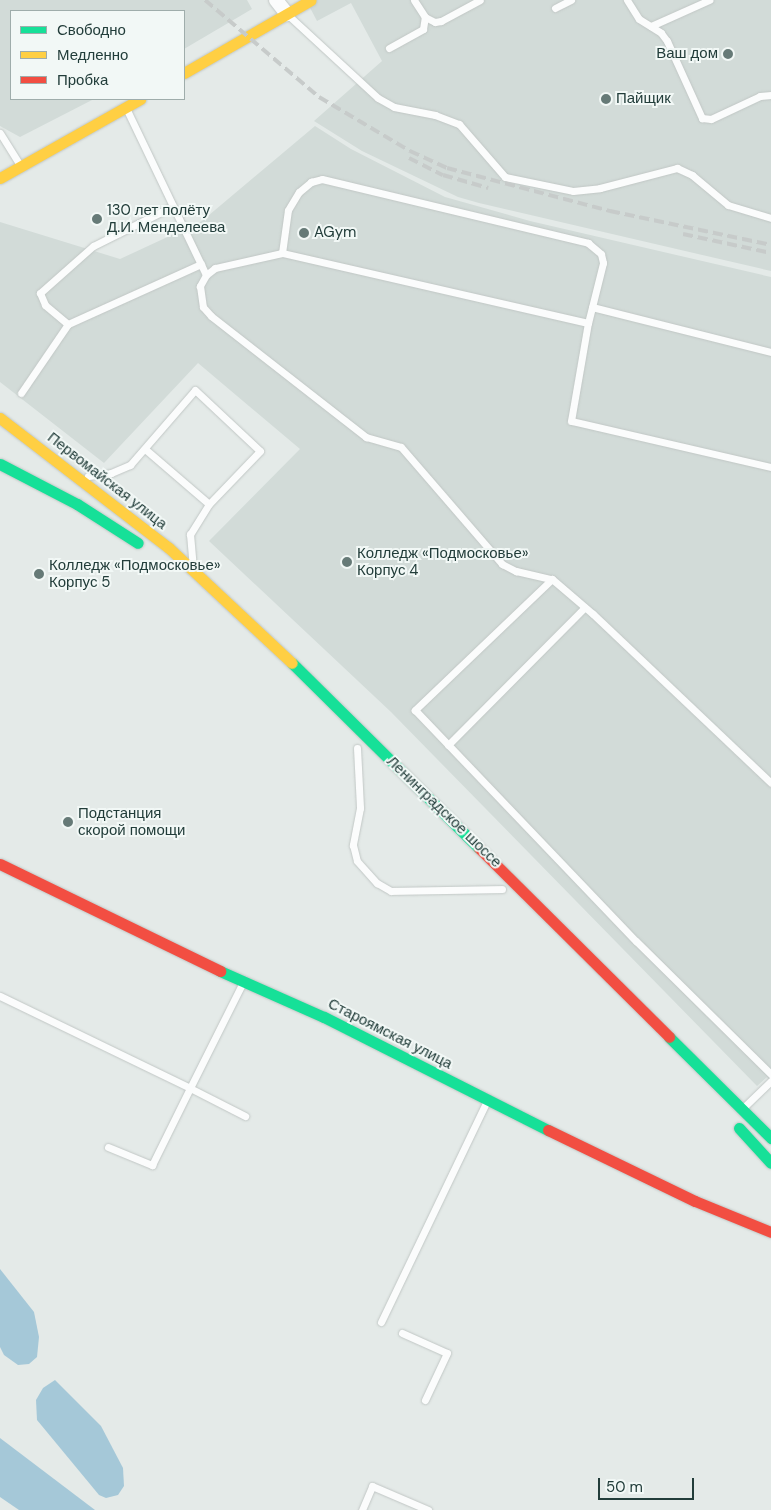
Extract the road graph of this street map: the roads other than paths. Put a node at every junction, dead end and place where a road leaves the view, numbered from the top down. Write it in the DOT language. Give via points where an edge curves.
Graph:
graph roads {
  1 [pos="276,0"];
  2 [pos="311,0"];
  3 [pos="414,0"];
  4 [pos="480,0"];
  5 [pos="571,0"];
  6 [pos="627,0"];
  7 [pos="709,0"];
  8 [pos="555,8"];
  9 [pos="287,14"];
  10 [pos="425,17"];
  11 [pos="651,26"];
  12 [pos="389,48"];
  13 [pos="185,72"];
  14 [pos="771,95"];
  15 [pos="138,100"];
  16 [pos="126,107"];
  17 [pos="0,133"];
  18 [pos="21,166"];
  19 [pos="0,178"];
  20 [pos="173,206"];
  21 [pos="771,218"];
  22 [pos="282,254"];
  23 [pos="201,264"];
  24 [pos="206,275"];
  25 [pos="592,307"];
  26 [pos="588,323"];
  27 [pos="68,324"];
  28 [pos="771,352"];
  29 [pos="21,394"];
  30 [pos="0,418"];
  31 [pos="0,422"];
  32 [pos="8,439"];
  33 [pos="145,449"];
  34 [pos="0,464"];
  35 [pos="771,467"];
  36 [pos="80,477"];
  37 [pos="209,504"];
  38 [pos="151,553"];
  39 [pos="193,570"];
  40 [pos="552,579"];
  41 [pos="585,607"];
  42 [pos="354,745"];
  43 [pos="448,745"];
  44 [pos="371,762"];
  45 [pos="771,783"];
  46 [pos="0,864"];
  47 [pos="488,876"];
  48 [pos="505,892"];
  49 [pos="543,930"];
  50 [pos="244,982"];
  51 [pos="0,996"];
  52 [pos="685,1071"];
  53 [pos="771,1074"];
  54 [pos="771,1081"];
  55 [pos="190,1088"];
  56 [pos="487,1101"];
  57 [pos="742,1108"];
  58 [pos="244,1116"];
  59 [pos="731,1120"];
  60 [pos="771,1138"];
  61 [pos="108,1147"];
  62 [pos="771,1163"];
  63 [pos="769,1232"];
  64 [pos="381,1322"];
  65 [pos="402,1333"];
  66 [pos="425,1400"];
  67 [pos="362,1510"];
  68 [pos="428,1510"];
  1 -- 9 [label="street"];
  2 -- 9 [label="main road"];
  3 -- 10 [label="lane"];
  4 -- 10 [label="lane" via="441,21"];
  5 -- 8 [label="lane"];
  6 -- 11 [label="lane" via="639,19"];
  7 -- 11 [label="lane"];
  9 -- 13 [label="main road"];
  9 -- 21 [label="lane" via="378,98 394,107 435,114 459,124 505,177 573,191 600,188 677,168 692,175 728,205"];
  10 -- 12 [label="lane" via="420,32"];
  11 -- 14 [label="lane" via="667,41 705,120 760,96"];
  15 -- 16 [label="main road"];
  16 -- 18 [label="main road"];
  16 -- 20 [label="lane"];
  17 -- 18 [label="lane"];
  18 -- 19 [label="main road"];
  20 -- 23 [label="lane"];
  20 -- 27 [label="lane" via="93,246 40,293 45,305"];
  22 -- 24 [label="lane" via="215,268"];
  22 -- 25 [label="lane" via="288,210 299,192 311,182 322,179 588,243 601,254 604,264"];
  22 -- 26 [label="lane"];
  23 -- 24 [label="lane"];
  23 -- 27 [label="lane"];
  24 -- 40 [label="lane" via="200,296 211,316 366,437 401,447 502,564 516,571"];
  25 -- 26 [label="lane"];
  25 -- 28 [label="lane"];
  26 -- 35 [label="lane" via="572,421"];
  27 -- 29 [label="lane"];
  30 -- 36 [label="main road, Первомайская улица"];
  31 -- 32 [label="main road"];
  33 -- 36 [label="lane" via="130,465 111,473"];
  33 -- 37 [label="lane"];
  33 -- 37 [label="lane" via="195,390 260,451"];
  34 -- 38 [label="main road" via="77,504"];
  36 -- 39 [label="main road, Первомайская улица"];
  37 -- 39 [label="lane" via="190,534"];
  39 -- 57 [label="main road, Ленинградское шоссе" via="261,632"];
  40 -- 41 [label="lane"];
  40 -- 43 [label="lane" via="415,710"];
  41 -- 43 [label="lane"];
  41 -- 45 [label="lane"];
  42 -- 44 [label="main road, Ленинградское шоссе"];
  42 -- 48 [label="lane" via="360,808 353,845 357,861 377,883 391,891"];
  43 -- 53 [label="lane" via="636,941"];
  46 -- 50 [label="main road, Староямская улица"];
  47 -- 48 [label="main road, Ленинградское шоссе"];
  49 -- 52 [label="main road"];
  50 -- 55 [label="lane"];
  50 -- 56 [label="main road, Староямская улица" via="324,1016"];
  51 -- 55 [label="lane"];
  54 -- 57 [label="lane"];
  55 -- 58 [label="lane"];
  55 -- 61 [label="lane" via="152,1165"];
  56 -- 63 [label="main road, Староямская улица" via="695,1201"];
  56 -- 64 [label="lane"];
  57 -- 60 [label="main road, Ленинградское шоссе"];
  59 -- 62 [label="main road"];
  65 -- 66 [label="lane" via="447,1353"];
  67 -- 68 [label="lane" via="372,1486"];
}
